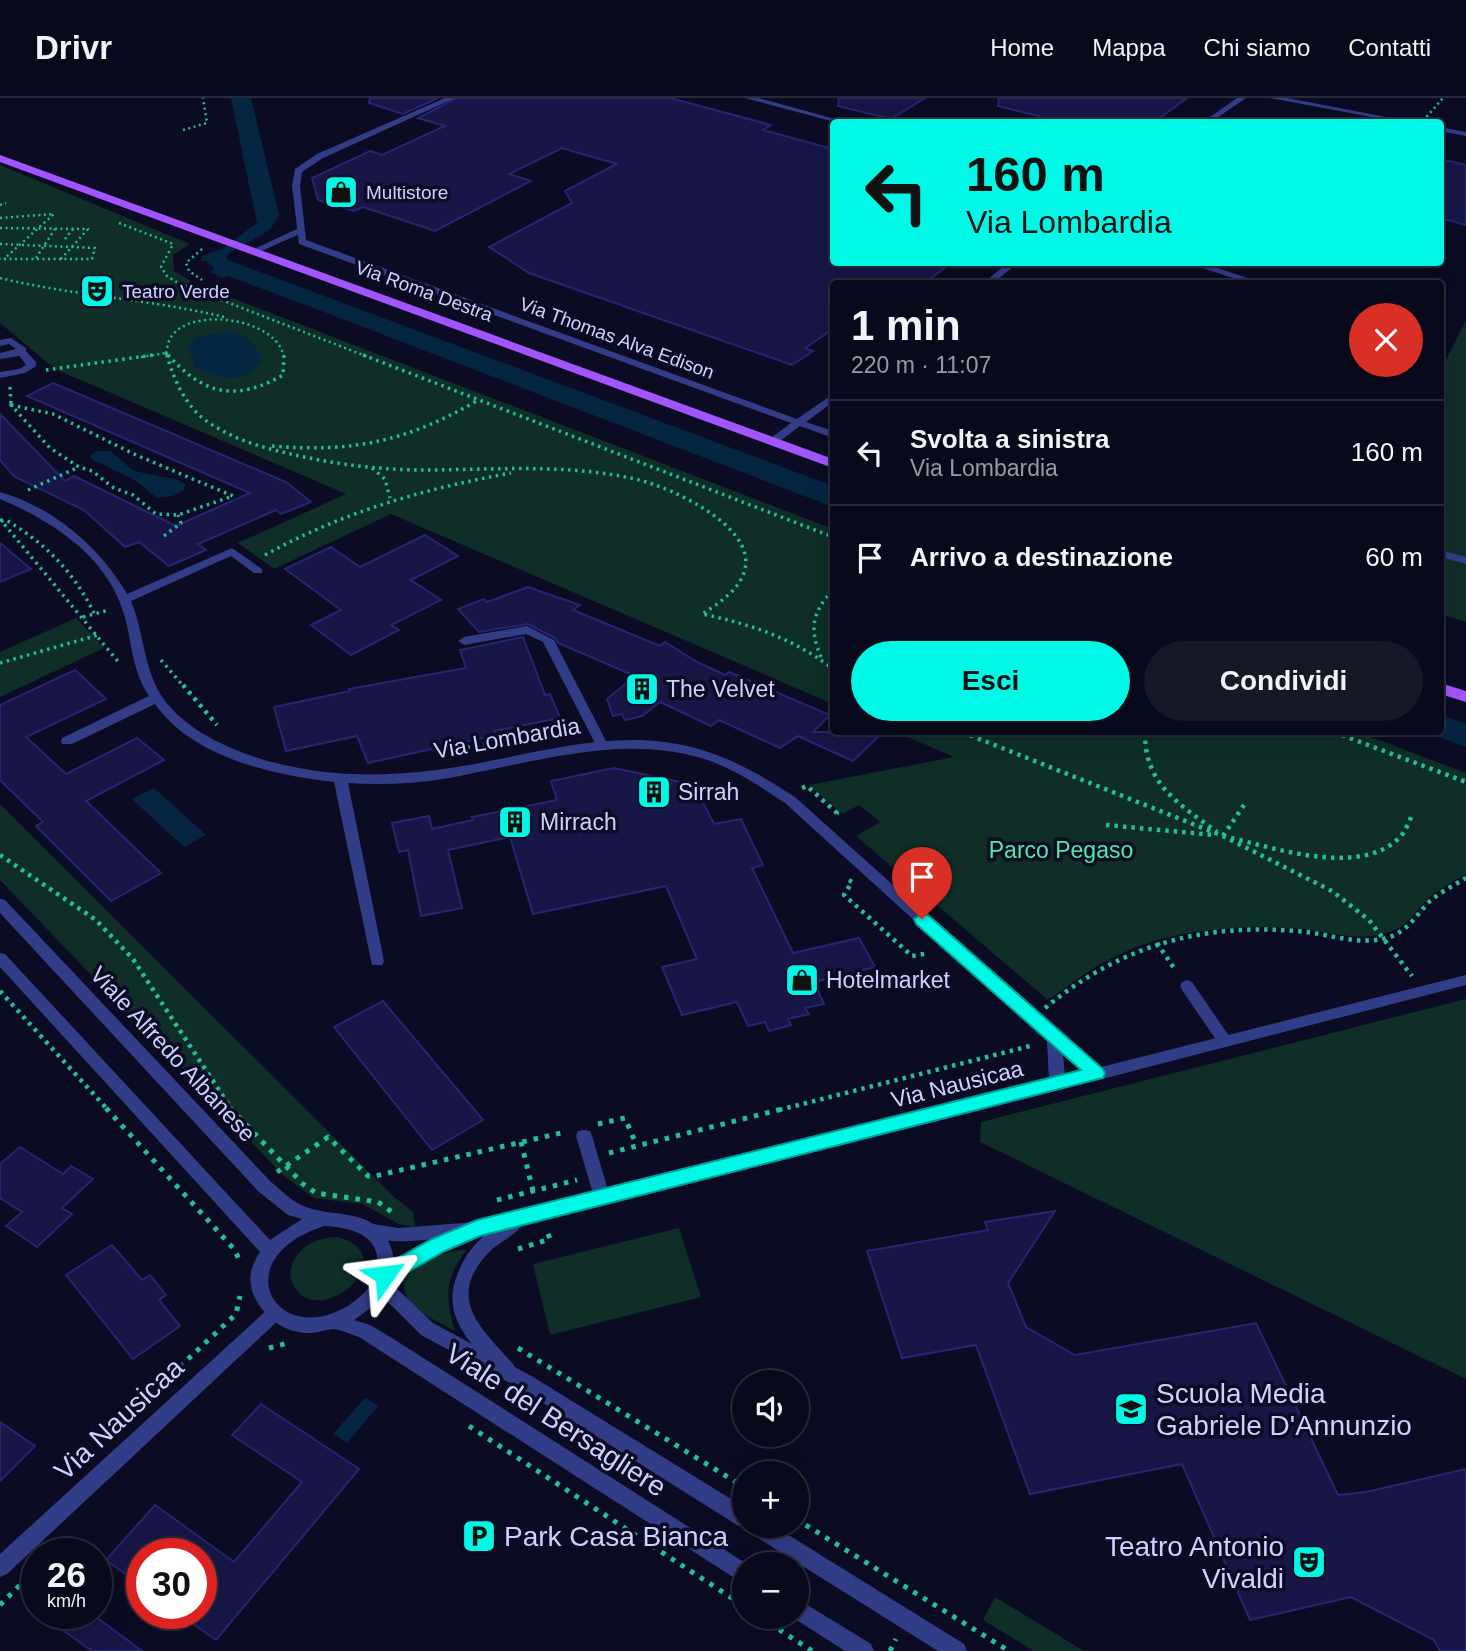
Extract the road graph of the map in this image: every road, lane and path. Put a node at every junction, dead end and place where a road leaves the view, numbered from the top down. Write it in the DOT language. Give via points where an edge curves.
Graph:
graph roads {
  1 [pos="203,98"];
  2 [pos="451,98"];
  3 [pos="749,98"];
  4 [pos="1242,98"];
  5 [pos="1274,98"];
  6 [pos="1443,98"];
  7 [pos="830,119"];
  8 [pos="1211,119"];
  9 [pos="1391,119"];
  10 [pos="1425,119"];
  11 [pos="183,130"];
  12 [pos="1444,130"];
  13 [pos="1466,134"];
  14 [pos="0,158"];
  15 [pos="6,203"];
  16 [pos="0,205"];
  17 [pos="6,218"];
  18 [pos="0,219"];
  19 [pos="113,220"];
  20 [pos="38,229"];
  21 [pos="55,229"];
  22 [pos="73,229"];
  23 [pos="1,230"];
  24 [pos="299,231"];
  25 [pos="65,239"];
  26 [pos="226,240"];
  27 [pos="0,244"];
  28 [pos="19,245"];
  29 [pos="44,246"];
  30 [pos="72,247"];
  31 [pos="251,250"];
  32 [pos="2,259"];
  33 [pos="36,259"];
  34 [pos="61,259"];
  35 [pos="1010,266"];
  36 [pos="1201,266"];
  37 [pos="0,278"];
  38 [pos="202,280"];
  39 [pos="991,280"];
  40 [pos="1249,280"];
  41 [pos="229,318"];
  42 [pos="0,343"];
  43 [pos="21,351"];
  44 [pos="166,353"];
  45 [pos="0,356"];
  46 [pos="37,372"];
  47 [pos="0,374"];
  48 [pos="9,383"];
  49 [pos="830,399"];
  50 [pos="478,400"];
  51 [pos="11,405"];
  52 [pos="798,422"];
  53 [pos="830,434"];
  54 [pos="772,442"];
  55 [pos="254,443"];
  56 [pos="830,463"];
  57 [pos="79,467"];
  58 [pos="371,468"];
  59 [pos="525,471"];
  60 [pos="38,486"];
  61 [pos="0,495"];
  62 [pos="390,498"];
  63 [pos="178,515"];
  64 [pos="1,520"];
  65 [pos="164,536"];
  66 [pos="830,536"];
  67 [pos="1444,553"];
  68 [pos="1466,561"];
  69 [pos="259,565"];
  70 [pos="830,593"];
  71 [pos="120,605"];
  72 [pos="94,613"];
  73 [pos="83,617"];
  74 [pos="98,635"];
  75 [pos="464,641"];
  76 [pos="159,657"];
  77 [pos="823,660"];
  78 [pos="0,663"];
  79 [pos="830,666"];
  80 [pos="122,670"];
  81 [pos="1444,689"];
  82 [pos="1466,697"];
  83 [pos="156,698"];
  84 [pos="222,729"];
  85 [pos="970,735"];
  86 [pos="1144,735"];
  87 [pos="1342,735"];
  88 [pos="599,739"];
  89 [pos="67,741"];
  90 [pos="460,761"];
  91 [pos="340,777"];
  92 [pos="1466,782"];
  93 [pos="799,789"];
  94 [pos="1246,802"];
  95 [pos="1413,813"];
  96 [pos="1106,825"];
  97 [pos="841,826"];
  98 [pos="1223,836"];
  99 [pos="0,855"];
  100 [pos="842,873"];
  101 [pos="1466,878"];
  102 [pos="0,904"];
  103 [pos="1383,939"];
  104 [pos="1157,943"];
  105 [pos="0,958"];
  106 [pos="935,958"];
  107 [pos="377,961"];
  108 [pos="1171,962"];
  109 [pos="1415,980"];
  110 [pos="1466,980"];
  111 [pos="1187,986"];
  112 [pos="0,991"];
  113 [pos="1035,999"];
  114 [pos="1045,1008"];
  115 [pos="1055,1017"];
  116 [pos="1021,1037"];
  117 [pos="1055,1039"];
  118 [pos="1224,1040"];
  119 [pos="1097,1073"];
  120 [pos="1057,1084"];
  121 [pos="581,1131"];
  122 [pos="521,1142"];
  123 [pos="636,1144"];
  124 [pos="609,1152"];
  125 [pos="285,1167"];
  126 [pos="531,1185"];
  127 [pos="602,1197"];
  128 [pos="396,1215"];
  129 [pos="542,1218"];
  130 [pos="324,1219"];
  131 [pos="477,1228"];
  132 [pos="373,1231"];
  133 [pos="270,1251"];
  134 [pos="511,1252"];
  135 [pos="242,1266"];
  136 [pos="383,1280"];
  137 [pos="241,1290"];
  138 [pos="275,1313"];
  139 [pos="335,1322"];
  140 [pos="300,1342"];
  141 [pos="509,1342"];
  142 [pos="266,1348"];
  143 [pos="510,1373"];
  144 [pos="460,1420"];
  145 [pos="118,1425"];
  146 [pos="732,1480"];
  147 [pos="732,1511"];
  148 [pos="809,1528"];
  149 [pos="776,1538"];
  150 [pos="732,1566"];
  151 [pos="0,1567"];
  152 [pos="21,1584"];
  153 [pos="732,1598"];
  154 [pos="0,1605"];
  155 [pos="809,1616"];
  156 [pos="778,1629"];
  157 [pos="812,1651"];
  158 [pos="863,1651"];
  159 [pos="957,1651"];
  160 [pos="1009,1651"];
  1 -- 11 [label="path" via="207,123"];
  2 -- 24 [label="street" via="320,156 298,171 294,187 301,212"];
  3 -- 7 [label="street"];
  4 -- 8 [label="street"];
  5 -- 9 [label="street"];
  6 -- 10 [label="path"];
  12 -- 13 [label="street"];
  14 -- 26 [label="main road, Via Roma Destra"];
  15 -- 16 [label="path"];
  17 -- 18 [label="path"];
  17 -- 20 [label="path" via="54,214"];
  17 -- 23 [label="path"];
  19 -- 50 [label="path" via="173,244 162,267 178,283"];
  20 -- 21 [label="path"];
  20 -- 23 [label="path"];
  20 -- 28 [label="path"];
  21 -- 22 [label="path"];
  21 -- 29 [label="path"];
  22 -- 25 [label="path"];
  22 -- 30 [label="path" via="88,229"];
  24 -- 31 [label="street"];
  24 -- 52 [label="street, Via Thomas Alva Edison" via="302,242"];
  26 -- 31 [label="main road, Via Roma Destra"];
  26 -- 38 [label="path" via="196,252 186,263"];
  27 -- 28 [label="path"];
  28 -- 29 [label="path"];
  28 -- 32 [label="path"];
  29 -- 30 [label="path"];
  29 -- 33 [label="path"];
  30 -- 34 [label="path"];
  30 -- 34 [label="path" via="95,248 92,259"];
  31 -- 54 [label="main road, Via Roma Destra"];
  32 -- 33 [label="path"];
  33 -- 34 [label="path"];
  35 -- 39 [label="street"];
  36 -- 40 [label="street"];
  37 -- 41 [label="path"];
  41 -- 44 [label="path" via="185,327 168,342"];
  41 -- 44 [label="path" via="271,334 285,354 283,375 255,390 222,391 188,376"];
  42 -- 43 [label="street" via="11,341"];
  43 -- 45 [label="street"];
  43 -- 47 [label="street" via="30,366"];
  44 -- 46 [label="path"];
  44 -- 55 [label="path" via="190,405 203,418"];
  48 -- 51 [label="path"];
  49 -- 52 [label="street"];
  50 -- 55 [label="path" via="415,433 382,443 313,451"];
  50 -- 66 [label="path"];
  51 -- 57 [label="path" via="50,448"];
  51 -- 63 [label="path" via="24,404 50,413 233,496"];
  52 -- 53 [label="street, Via Thomas Alva Edison"];
  52 -- 54 [label="street"];
  54 -- 56 [label="main road, Via Roma Destra"];
  55 -- 58 [label="path"];
  57 -- 60 [label="path"];
  57 -- 63 [label="path" via="133,495 156,514"];
  58 -- 59 [label="path"];
  58 -- 62 [label="path" via="385,479"];
  59 -- 62 [label="path"];
  59 -- 77 [label="path" via="632,479 695,501 733,533 746,559 742,579 724,600 702,614 769,630"];
  61 -- 71 [label="street, Via Lombardia" via="63,526 86,544 102,564"];
  62 -- 69 [label="path" via="308,530"];
  63 -- 65 [label="path" via="181,523"];
  64 -- 72 [label="path" via="55,554 73,574"];
  64 -- 73 [label="path"];
  67 -- 68 [label="street"];
  69 -- 71 [label="street" via="232,551"];
  70 -- 77 [label="path" via="816,608 811,627"];
  71 -- 72 [label="path" via="111,612"];
  71 -- 83 [label="street, Via Lombardia"];
  72 -- 73 [label="path"];
  73 -- 74 [label="path"];
  74 -- 78 [label="path"];
  74 -- 80 [label="path"];
  75 -- 88 [label="street" via="527,630 548,640"];
  76 -- 84 [label="path"];
  77 -- 79 [label="path"];
  81 -- 82 [label="main road"];
  83 -- 89 [label="street"];
  83 -- 91 [label="street, Via Lombardia" via="184,727 225,751 276,768"];
  85 -- 98 [label="path"];
  86 -- 98 [label="path" via="1148,766 1160,786"];
  87 -- 92 [label="path"];
  88 -- 90 [label="path" via="562,739 557,729 456,750"];
  88 -- 91 [label="street, Via Lombardia" via="433,775"];
  88 -- 117 [label="street, Via Lombardia" via="684,748 724,761 770,785"];
  91 -- 107 [label="street"];
  93 -- 97 [label="path" via="807,786 837,813 831,817"];
  94 -- 98 [label="path"];
  95 -- 98 [label="path" via="1399,839 1359,856 1297,854"];
  96 -- 98 [label="path"];
  98 -- 103 [label="path" via="1332,891 1369,920"];
  99 -- 125 [label="path" via="96,920 133,959 225,1103"];
  100 -- 106 [label="path" via="852,882 844,895 912,956 928,952"];
  101 -- 103 [label="path" via="1433,899 1408,929"];
  102 -- 130 [label="street, Viale Alfredo Albanese" via="265,1187 294,1210"];
  103 -- 104 [label="path" via="1354,941 1297,930 1249,929"];
  103 -- 109 [label="path"];
  104 -- 108 [label="path"];
  104 -- 114 [label="path" via="1082,978"];
  105 -- 133 [label="street"];
  110 -- 118 [label="street, Via Nausicaa"];
  111 -- 118 [label="street"];
  112 -- 135 [label="path" via="234,1249"];
  113 -- 114 [label="path"];
  114 -- 115 [label="path"];
  116 -- 123 [label="path" via="1031,1045"];
  117 -- 119 [label="street, Via Lombardia"];
  117 -- 120 [label="street"];
  118 -- 119 [label="street, Via Nausicaa"];
  119 -- 120 [label="street, Via Nausicaa"];
  120 -- 127 [label="street, Via Nausicaa"];
  121 -- 122 [label="path"];
  121 -- 123 [label="path" via="625,1118"];
  121 -- 127 [label="street"];
  122 -- 125 [label="path" via="368,1176 328,1137"];
  122 -- 126 [label="path"];
  123 -- 124 [label="path"];
  125 -- 128 [label="path" via="316,1193 378,1202"];
  127 -- 129 [label="street, Via Nausicaa"];
  129 -- 131 [label="street, Via Nausicaa"];
  129 -- 134 [label="path" via="550,1239"];
  129 -- 143 [label="street, Via Nausicaa" via="504,1229 489,1241 472,1261 461,1290 461,1308 469,1327"];
  130 -- 132 [label="street" via="345,1219"];
  130 -- 133 [label="street" via="288,1232"];
  131 -- 132 [label="street, Via Nausicaa" via="400,1235"];
  131 -- 136 [label="street, Via Nausicaa" via="438,1245"];
  132 -- 136 [label="street" via="384,1248"];
  133 -- 138 [label="street" via="263,1261 260,1290"];
  136 -- 139 [label="street" via="369,1302"];
  136 -- 143 [label="street, Viale del Bersagliere" via="427,1329"];
  137 -- 145 [label="path" via="236,1314"];
  138 -- 139 [label="street" via="313,1326"];
  138 -- 151 [label="street, Via Nausicaa"];
  139 -- 150 [label="street, Viale del Bersagliere" via="386,1344"];
  140 -- 142 [label="path"];
  141 -- 146 [label="path"];
  143 -- 147 [label="street, Viale del Bersagliere"];
  144 -- 153 [label="path"];
  148 -- 160 [label="path"];
  149 -- 159 [label="street"];
  152 -- 154 [label="path"];
  155 -- 158 [label="street"];
  156 -- 157 [label="path"];
}
